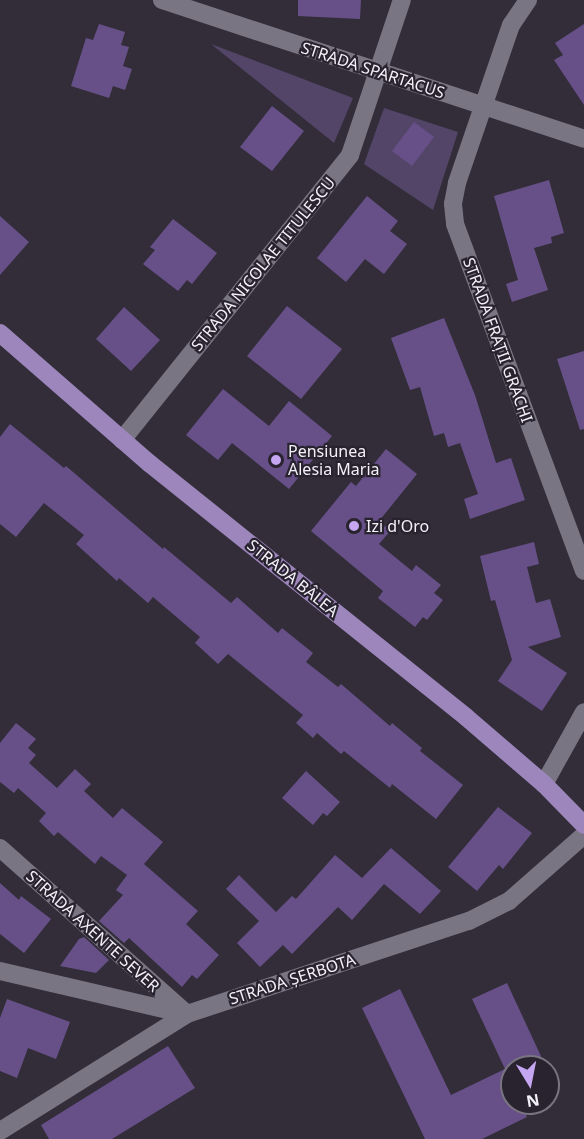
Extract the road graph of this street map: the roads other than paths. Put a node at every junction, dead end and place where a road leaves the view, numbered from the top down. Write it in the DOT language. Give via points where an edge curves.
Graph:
graph roads {
  1 [pos="162,0"];
  2 [pos="402,0"];
  3 [pos="528,0"];
  4 [pos="378,73"];
  5 [pos="484,106"];
  6 [pos="584,139"];
  7 [pos="0,333"];
  8 [pos="122,440"];
  9 [pos="584,571"];
  10 [pos="584,712"];
  11 [pos="544,784"];
  12 [pos="584,825"];
  13 [pos="584,835"];
  14 [pos="0,848"];
  15 [pos="0,971"];
  16 [pos="187,1014"];
  17 [pos="0,1131"];
  1 -- 4 [label="street, STRADA SPARTACUS"];
  2 -- 4 [label="street"];
  3 -- 5 [label="street" via="511,25"];
  4 -- 5 [label="street, STRADA SPARTACUS"];
  4 -- 8 [label="street, STRADA NICOLAE TITULESCU" via="350,155"];
  5 -- 6 [label="street, STRADA SPARTACUS"];
  5 -- 9 [label="street, STRADA FRAȚII GRACHI" via="457,183 455,224"];
  7 -- 8 [label="main road, STRADA BÂLEA"];
  8 -- 11 [label="main road, STRADA BÂLEA" via="457,709"];
  10 -- 11 [label="street"];
  11 -- 12 [label="main road, STRADA BÂLEA"];
  13 -- 16 [label="street, STRADA ȘERBOTA" via="509,901 469,921"];
  14 -- 16 [label="street, STRADA AXENTE SEVER"];
  15 -- 16 [label="street"];
  16 -- 17 [label="street, STRADA ȘERBOTA"];
}
